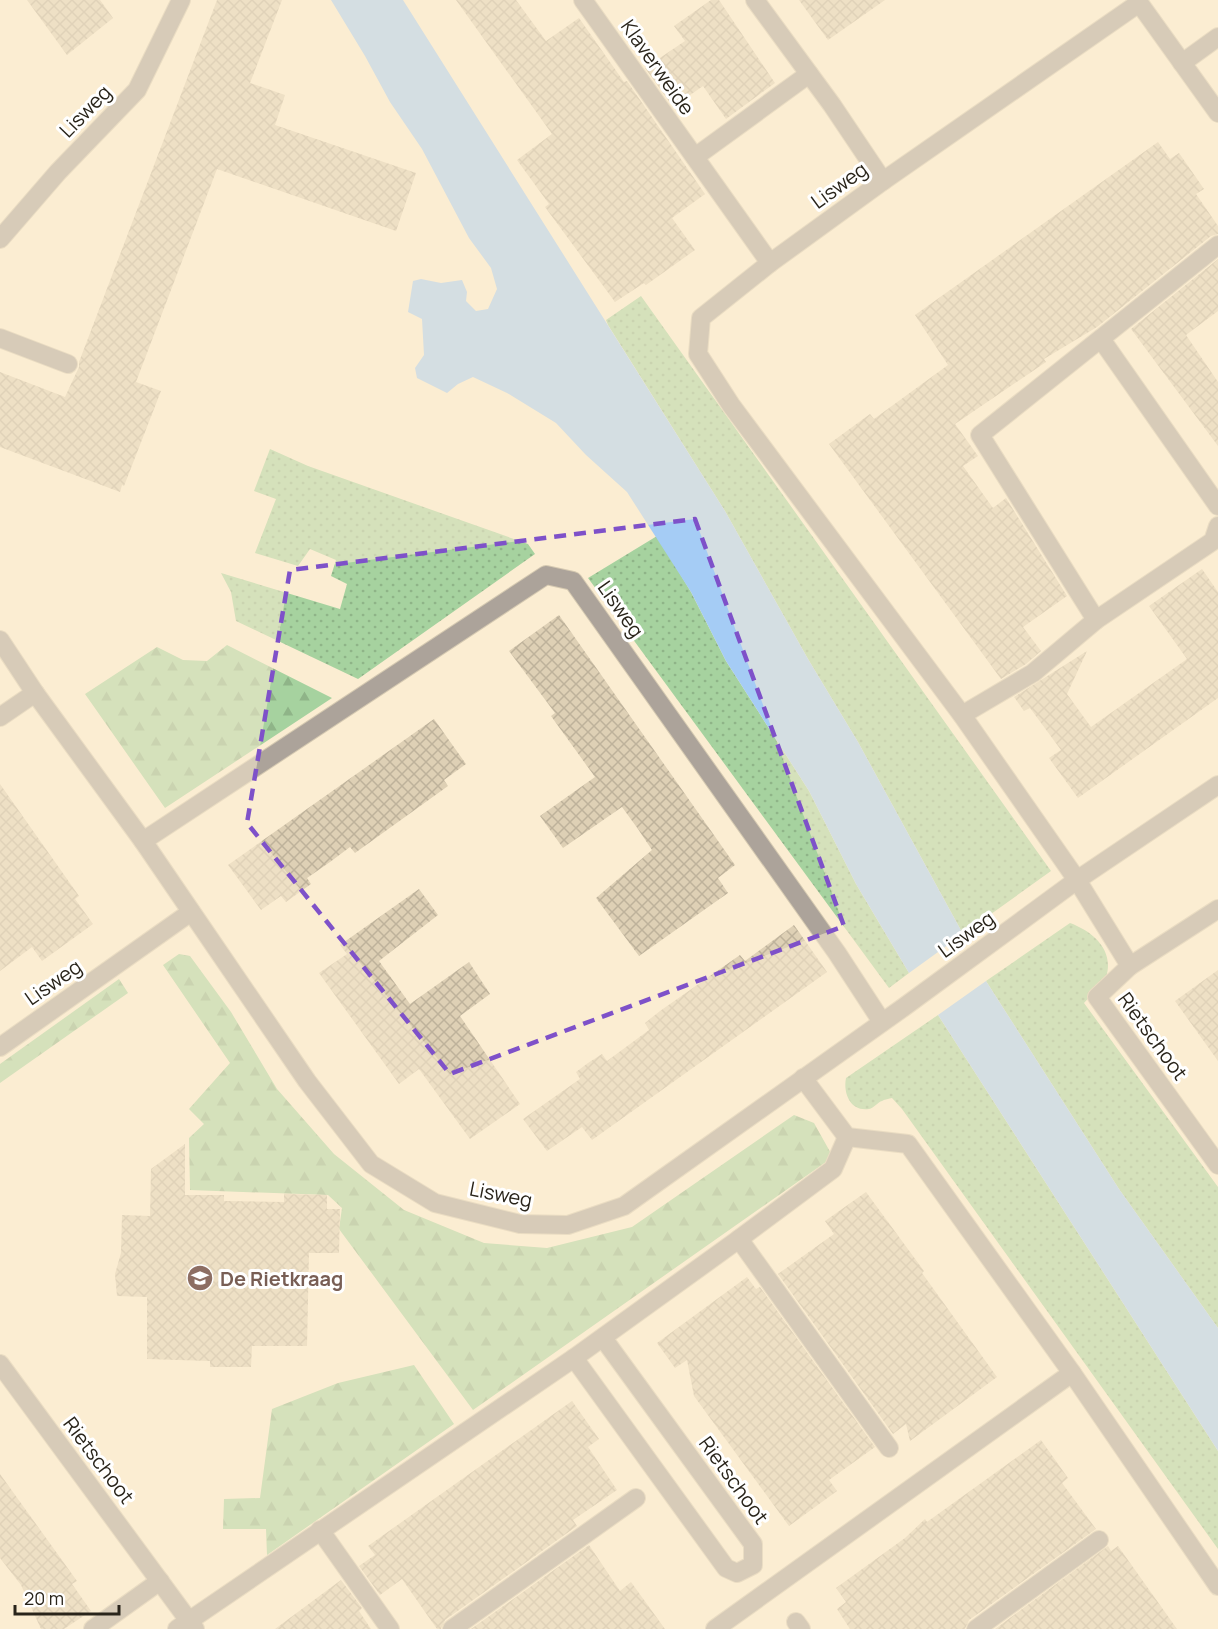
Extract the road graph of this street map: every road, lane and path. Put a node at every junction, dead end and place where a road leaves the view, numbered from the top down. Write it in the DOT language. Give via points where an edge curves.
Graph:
graph roads {
  1 [pos="181,0"];
  2 [pos="755,0"];
  3 [pos="585,1"];
  4 [pos="1138,2"];
  5 [pos="1218,37"];
  6 [pos="1182,63"];
  7 [pos="809,74"];
  8 [pos="1218,113"];
  9 [pos="695,157"];
  10 [pos="883,181"];
  11 [pos="0,239"];
  12 [pos="1218,245"];
  13 [pos="770,263"];
  14 [pos="0,338"];
  15 [pos="1101,339"];
  16 [pos="68,364"];
  17 [pos="1218,506"];
  18 [pos="1218,526"];
  19 [pos="1096,620"];
  20 [pos="0,640"];
  21 [pos="34,693"];
  22 [pos="962,715"];
  23 [pos="0,717"];
  24 [pos="1218,785"];
  25 [pos="143,841"];
  26 [pos="1077,880"];
  27 [pos="1218,909"];
  28 [pos="191,912"];
  29 [pos="1130,966"];
  30 [pos="882,1022"];
  31 [pos="0,1047"];
  32 [pos="803,1078"];
  33 [pos="847,1137"];
  34 [pos="1218,1165"];
  35 [pos="738,1239"];
  36 [pos="603,1338"];
  37 [pos="574,1358"];
  38 [pos="1,1366"];
  39 [pos="1072,1373"];
  40 [pos="889,1448"];
  41 [pos="636,1498"];
  42 [pos="320,1530"];
  43 [pos="1099,1540"];
  44 [pos="160,1581"];
  45 [pos="1218,1586"];
  46 [pos="187,1626"];
  47 [pos="93,1629"];
  48 [pos="390,1629"];
  49 [pos="452,1629"];
  50 [pos="715,1629"];
  51 [pos="976,1629"];
  1 -- 11 [label="street, Lisweg" via="137,90"];
  2 -- 7 [label="street"];
  3 -- 9 [label="street, Klaverweide"];
  4 -- 6 [label="street, Lisweg"];
  4 -- 10 [label="street, Lisweg"];
  5 -- 6 [label="street"];
  6 -- 8 [label="street, Lisweg"];
  7 -- 9 [label="street"];
  7 -- 10 [label="street"];
  9 -- 13 [label="street, Klaverweide"];
  10 -- 13 [label="street, Lisweg"];
  12 -- 15 [label="street"];
  13 -- 22 [label="street, Lisweg" via="700,318 698,354"];
  14 -- 16 [label="street"];
  15 -- 17 [label="street"];
  15 -- 19 [label="street" via="980,435"];
  18 -- 19 [label="street" via="1213,541"];
  19 -- 22 [label="street" via="1033,673"];
  20 -- 21 [label="street, Lisweg"];
  21 -- 23 [label="street"];
  21 -- 25 [label="street, Lisweg"];
  22 -- 26 [label="street, Lisweg"];
  24 -- 26 [label="street, Lisweg"];
  25 -- 28 [label="street, Lisweg"];
  25 -- 30 [label="street, Lisweg" via="546,575 573,581"];
  26 -- 29 [label="street, Lisweg"];
  26 -- 30 [label="street, Lisweg"];
  27 -- 29 [label="street, Rietschoot"];
  28 -- 31 [label="street, Lisweg"];
  28 -- 32 [label="street, Lisweg" via="307,1081 370,1164 435,1203 520,1224 568,1225 624,1206"];
  29 -- 34 [label="street, Rietschoot" via="1097,997"];
  30 -- 32 [label="street, Lisweg"];
  32 -- 33 [label="street"];
  33 -- 35 [label="street, Rietschoot" via="833,1169"];
  33 -- 39 [label="street" via="908,1144"];
  35 -- 36 [label="street, Rietschoot"];
  35 -- 40 [label="street"];
  36 -- 37 [label="street, Rietschoot"];
  36 -- 37 [label="street, Rietschoot" via="753,1544 753,1565 737,1573 726,1568"];
  37 -- 42 [label="street, Rietschoot"];
  38 -- 44 [label="street, Rietschoot"];
  39 -- 45 [label="street"];
  39 -- 50 [label="street"];
  41 -- 49 [label="street"];
  42 -- 46 [label="street, Rietschoot"];
  42 -- 48 [label="street"];
  43 -- 51 [label="street"];
  44 -- 46 [label="street, Rietschoot"];
  44 -- 47 [label="street"];
}
